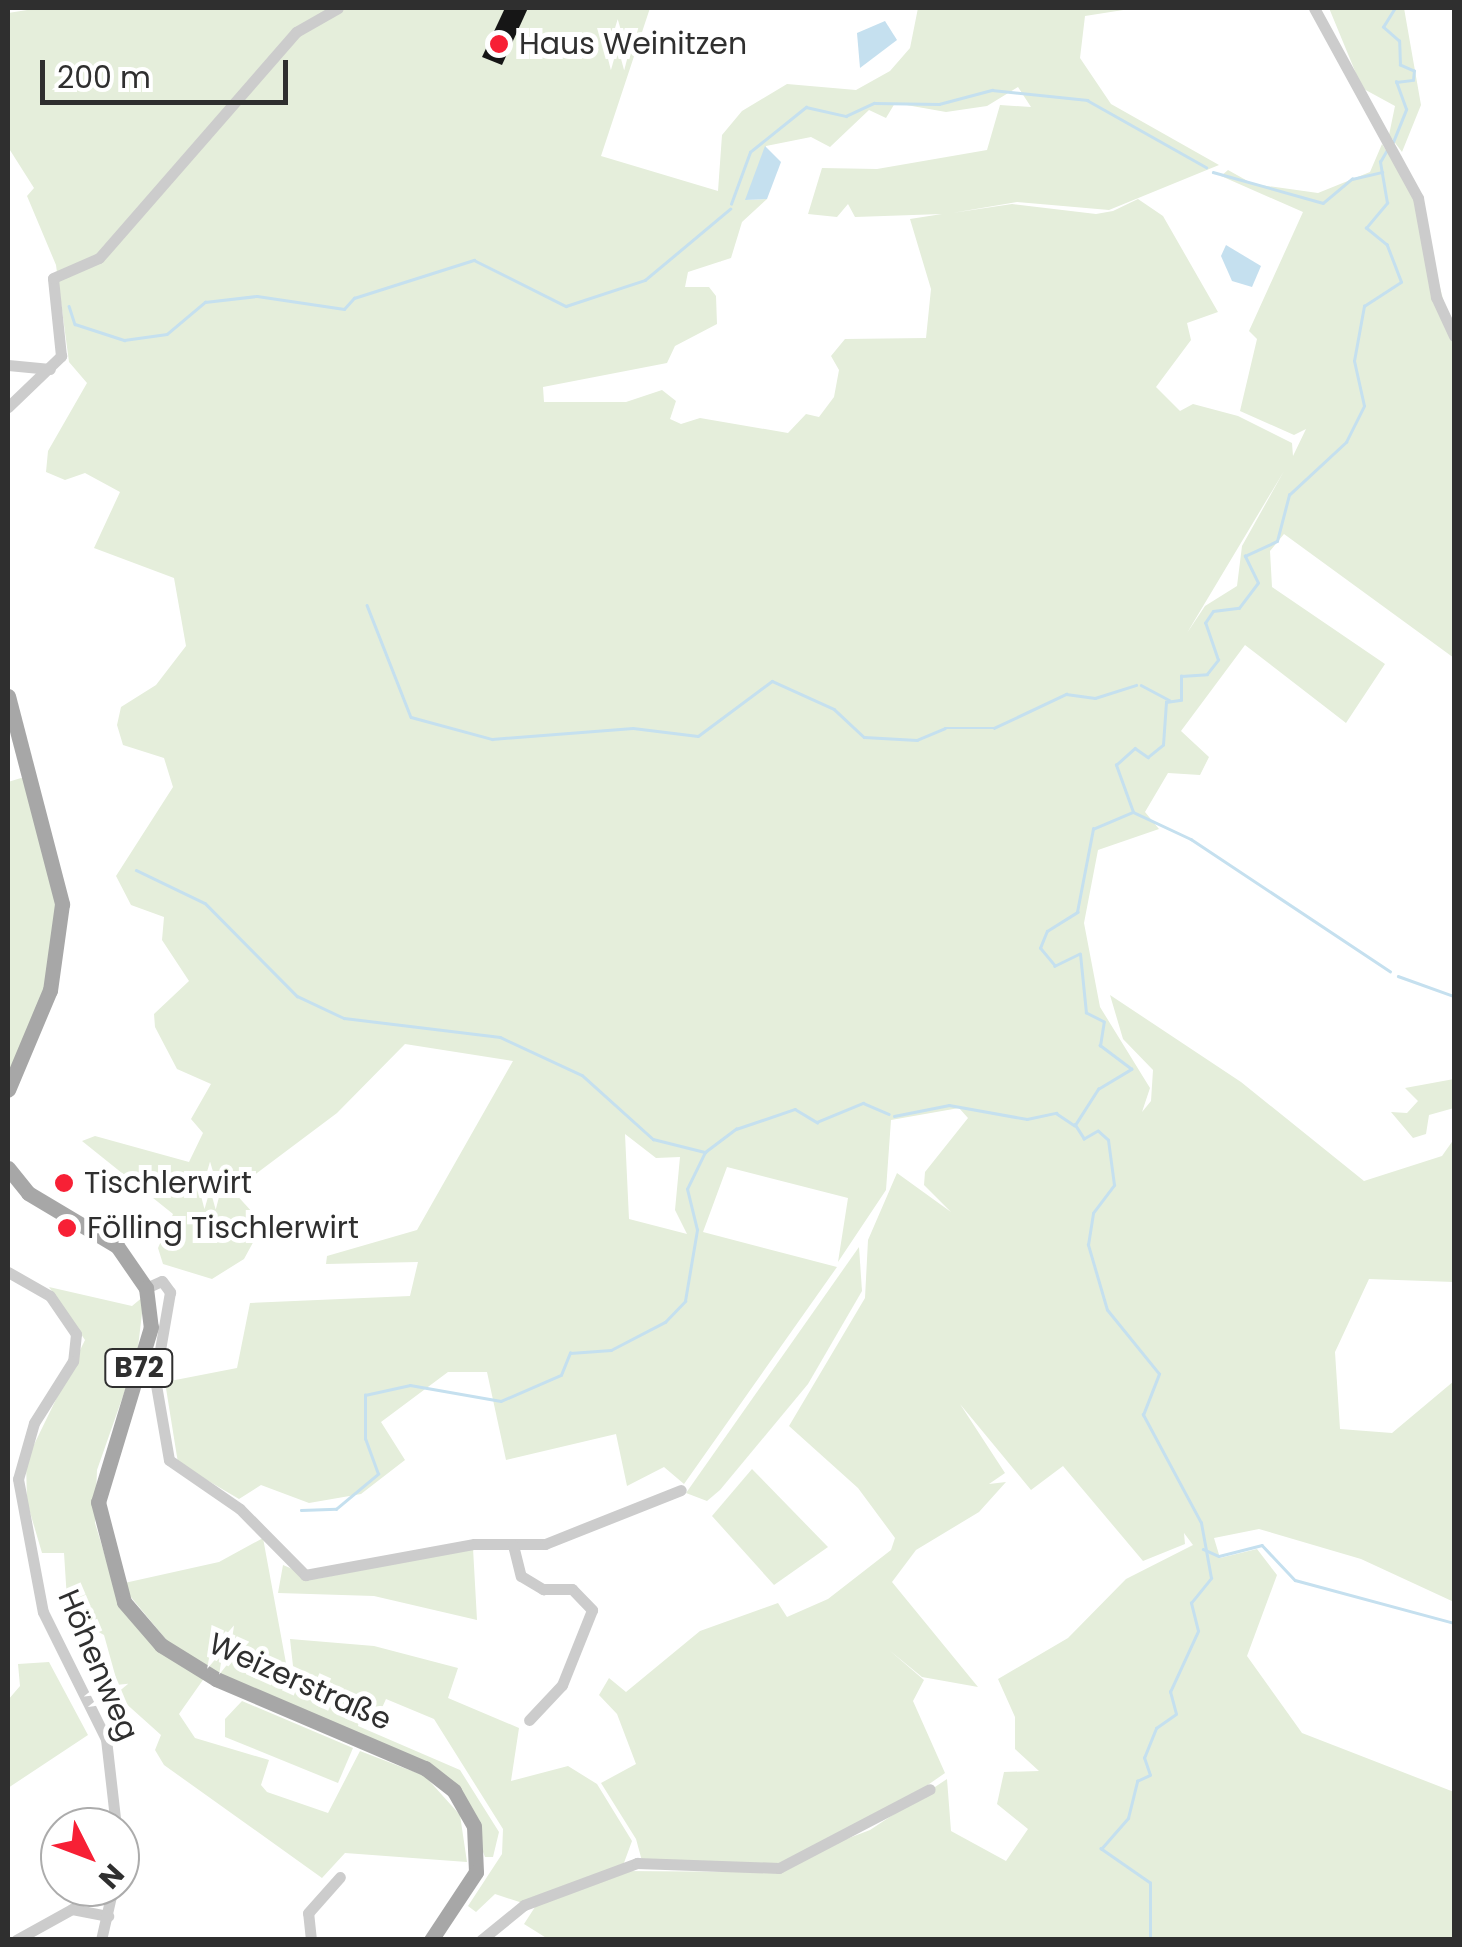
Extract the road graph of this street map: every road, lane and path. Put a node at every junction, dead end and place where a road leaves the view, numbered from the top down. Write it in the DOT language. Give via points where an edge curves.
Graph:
graph roads {
  1 [pos="338,8"];
  2 [pos="1314,8"];
  3 [pos="1454,336"];
  4 [pos="8,366"];
  5 [pos="50,369"];
  6 [pos="8,407"];
  7 [pos="10,702"];
  8 [pos="8,1090"];
  9 [pos="8,1168"];
  10 [pos="8,1272"];
  11 [pos="146,1288"];
  12 [pos="681,1490"];
  13 [pos="512,1545"];
  14 [pos="529,1720"];
  15 [pos="930,1789"];
  16 [pos="114,1807"];
  17 [pos="340,1877"];
  18 [pos="110,1907"];
  19 [pos="108,1916"];
  20 [pos="16,1940"];
  21 [pos="101,1940"];
  22 [pos="311,1940"];
  23 [pos="431,1940"];
  24 [pos="480,1940"];
  1 -- 5 [label="street" via="296,32 99,258 53,278 62,345"];
  2 -- 3 [label="street" via="1422,208 1436,297"];
  4 -- 5 [label="street"];
  5 -- 6 [label="street"];
  7 -- 8 [label="main road" via="62,904 50,990"];
  9 -- 11 [label="main road" via="28,1193 117,1246"];
  10 -- 16 [label="street, Höhenweg" via="50,1296 76,1334 74,1361 34,1422 18,1480 43,1612 108,1746"];
  11 -- 13 [label="street" via="162,1281 170,1292 155,1379 169,1460 240,1508 296,1570 316,1576"];
  11 -- 23 [label="main road, Weizerstraße / B72" via="151,1327 98,1502 116,1586 146,1630 190,1664 424,1768 461,1798 477,1838 476,1872"];
  12 -- 13 [label="street" via="545,1544"];
  13 -- 14 [label="street" via="522,1576 543,1589 572,1589 592,1610 562,1685"];
  15 -- 24 [label="street" via="779,1868 638,1863 524,1904"];
  17 -- 22 [label="street" via="308,1913"];
  18 -- 19 [label="street"];
  19 -- 20 [label="street" via="72,1909"];
  19 -- 21 [label="street"];
}
